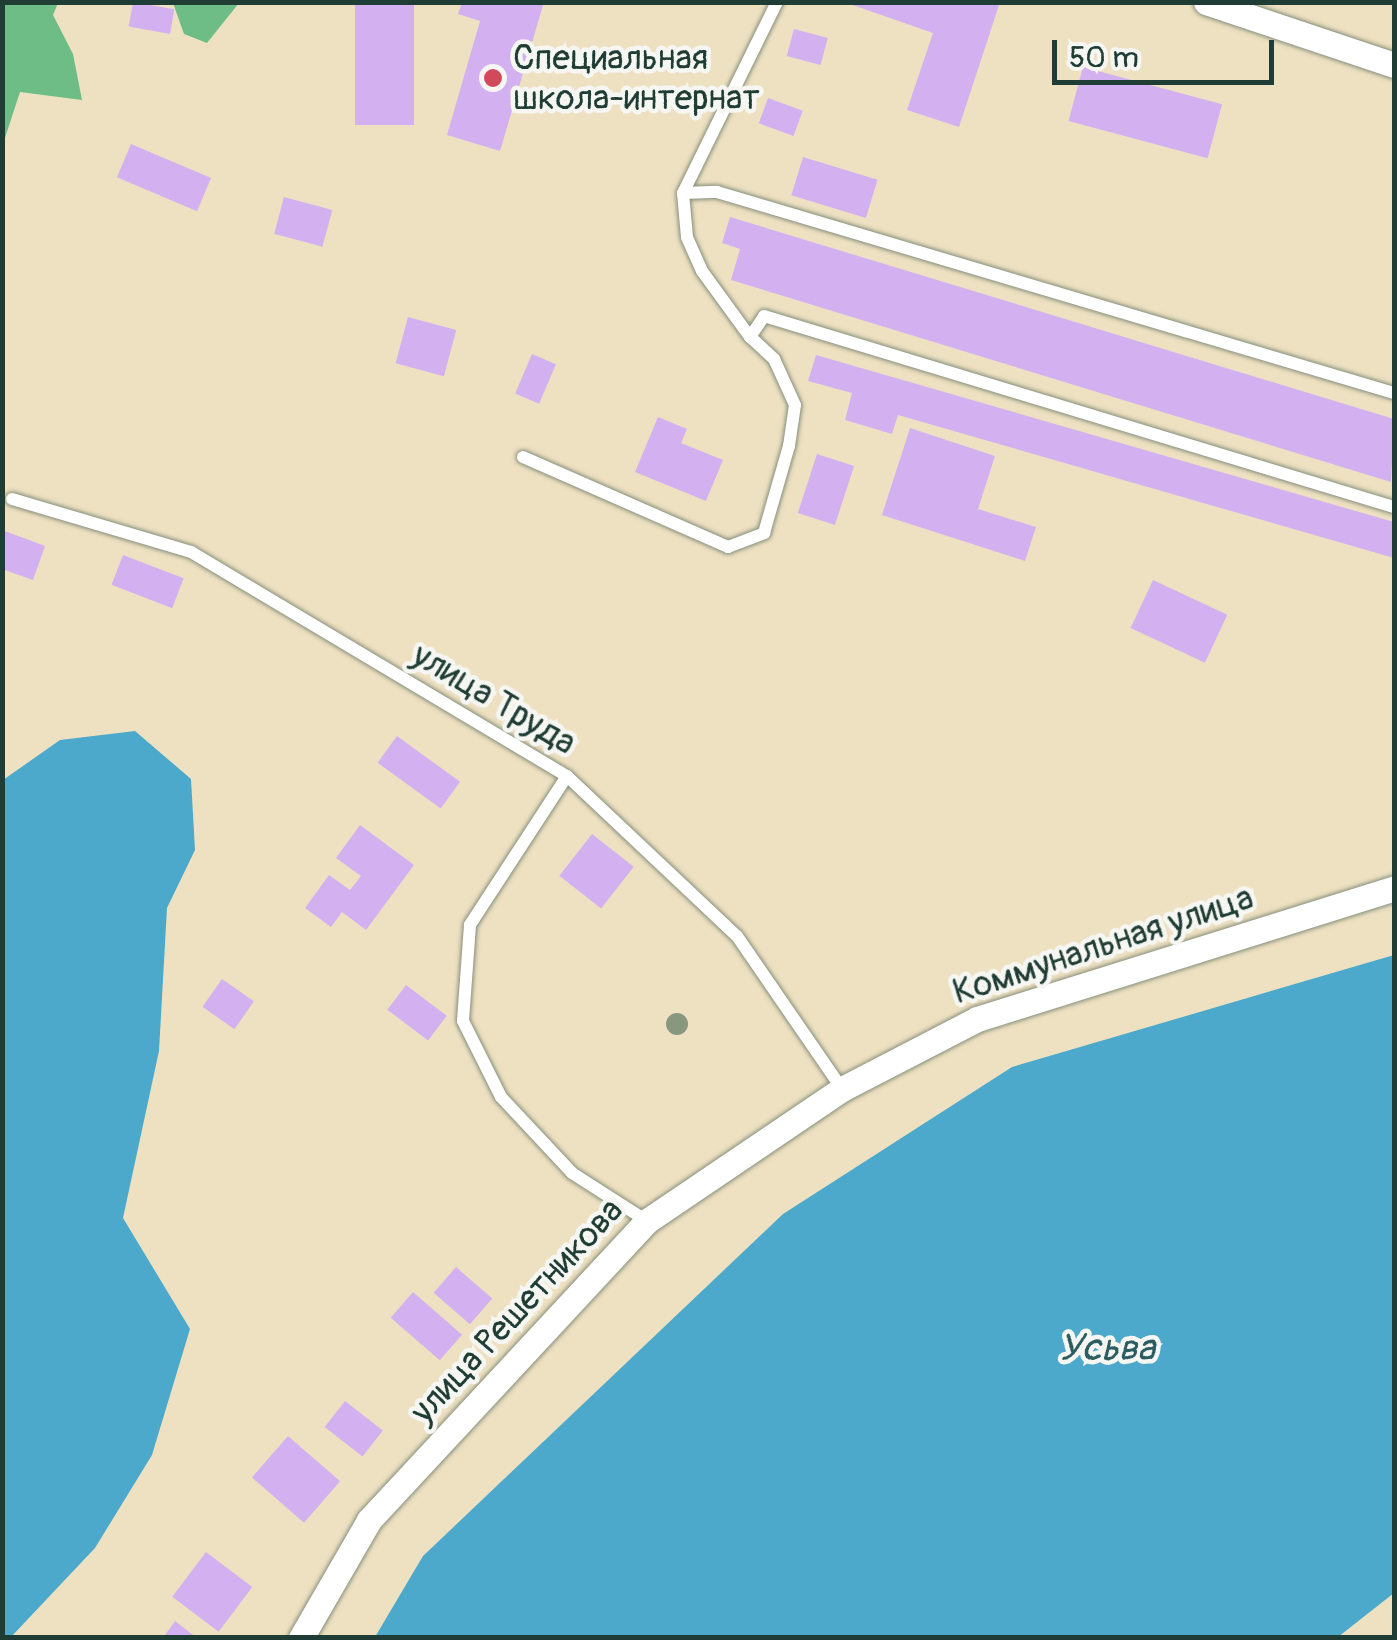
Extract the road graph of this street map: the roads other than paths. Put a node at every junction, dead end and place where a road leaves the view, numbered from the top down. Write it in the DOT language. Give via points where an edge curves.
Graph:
graph roads {
  1 [pos="777,2"];
  2 [pos="1206,2"];
  3 [pos="1394,65"];
  4 [pos="684,193"];
  5 [pos="750,337"];
  6 [pos="1394,394"];
  7 [pos="523,457"];
  8 [pos="12,499"];
  9 [pos="1394,507"];
  10 [pos="568,776"];
  11 [pos="1394,888"];
  12 [pos="842,1089"];
  13 [pos="647,1221"];
  14 [pos="301,1638"];
  1 -- 4 [label="lane"];
  2 -- 3 [label="street"];
  4 -- 5 [label="lane" via="687,236 702,270"];
  4 -- 6 [label="lane" via="717,192"];
  5 -- 7 [label="lane" via="774,360 796,405 764,533 728,546"];
  5 -- 9 [label="lane" via="764,316"];
  8 -- 10 [label="lane, улица Труда" via="191,552"];
  10 -- 12 [label="lane, улица Труда" via="738,936"];
  10 -- 13 [label="lane" via="470,926 463,1021 501,1097 572,1172"];
  11 -- 12 [label="street, Коммунальная улица" via="977,1019"];
  12 -- 13 [label="street, улица Решетникова"];
  13 -- 14 [label="street, улица Решетникова" via="369,1520"];
}
